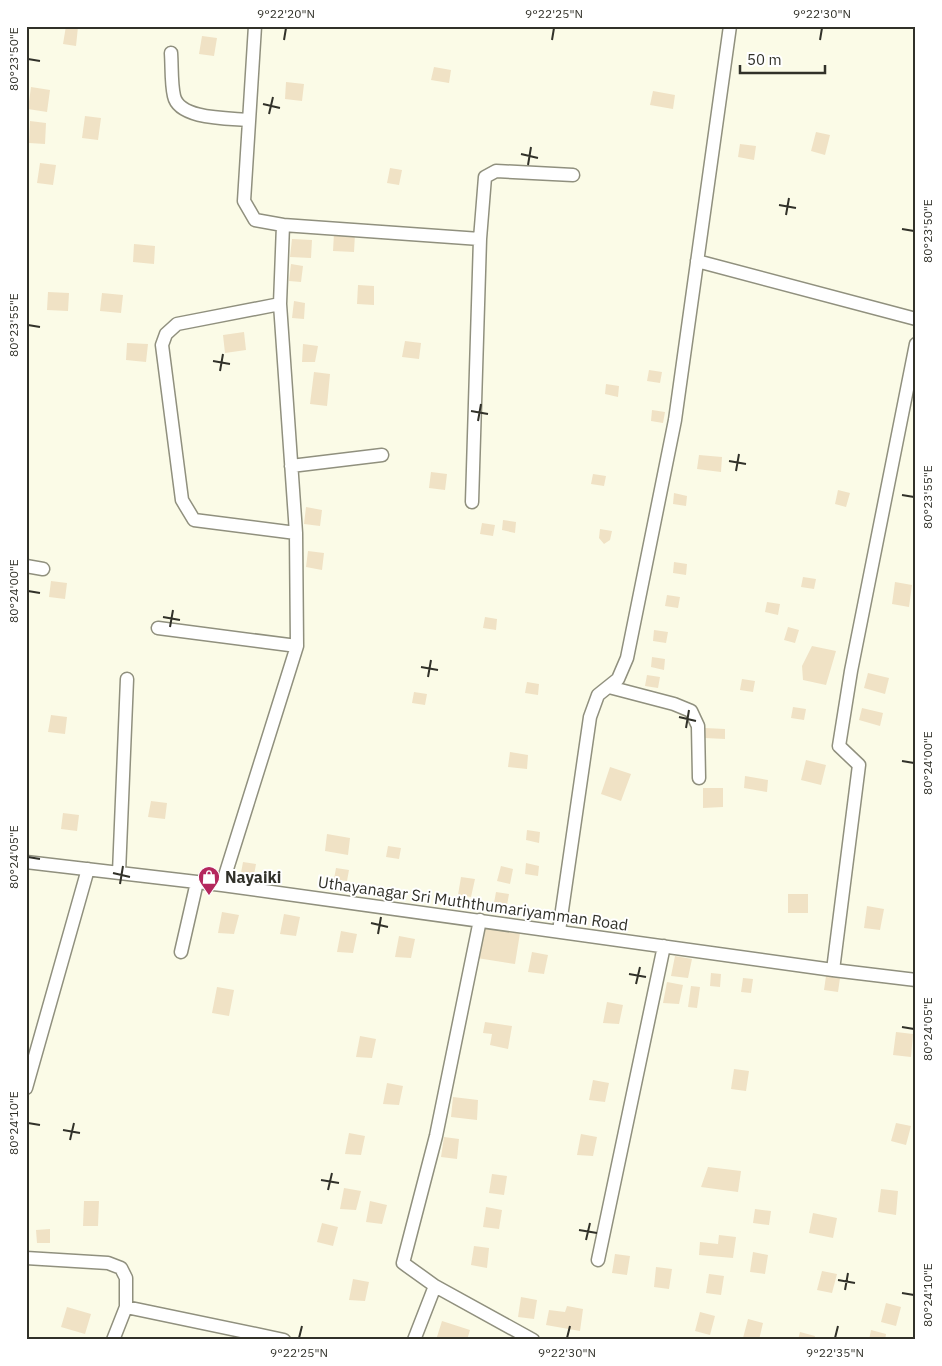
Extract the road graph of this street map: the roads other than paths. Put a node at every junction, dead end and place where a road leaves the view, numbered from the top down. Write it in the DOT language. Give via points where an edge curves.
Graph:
graph roads {
  1 [pos="255,26"];
  2 [pos="730,26"];
  3 [pos="170,53"];
  4 [pos="249,120"];
  5 [pos="573,175"];
  6 [pos="283,226"];
  7 [pos="480,238"];
  8 [pos="697,261"];
  9 [pos="280,304"];
  10 [pos="916,319"];
  11 [pos="916,344"];
  12 [pos="382,456"];
  13 [pos="291,466"];
  14 [pos="472,502"];
  15 [pos="296,533"];
  16 [pos="26,566"];
  17 [pos="43,569"];
  18 [pos="158,628"];
  19 [pos="297,646"];
  20 [pos="127,679"];
  21 [pos="609,687"];
  22 [pos="699,778"];
  23 [pos="26,862"];
  24 [pos="88,869"];
  25 [pos="119,873"];
  26 [pos="197,882"];
  27 [pos="222,885"];
  28 [pos="480,920"];
  29 [pos="559,931"];
  30 [pos="664,946"];
  31 [pos="181,952"];
  32 [pos="833,970"];
  33 [pos="916,980"];
  34 [pos="26,1088"];
  35 [pos="26,1258"];
  36 [pos="598,1260"];
  37 [pos="435,1286"];
  38 [pos="126,1307"];
  39 [pos="113,1340"];
  40 [pos="284,1340"];
  41 [pos="414,1340"];
  42 [pos="533,1340"];
  1 -- 4 [label="street"];
  2 -- 8 [label="street"];
  3 -- 4 [label="street" via="174,99 183,109 202,116"];
  4 -- 6 [label="street" via="244,201 255,220"];
  5 -- 7 [label="street" via="496,170 485,177"];
  6 -- 7 [label="street"];
  6 -- 9 [label="street"];
  7 -- 14 [label="street"];
  8 -- 10 [label="street"];
  8 -- 21 [label="street" via="675,420 627,658 618,679"];
  9 -- 13 [label="street"];
  9 -- 15 [label="street" via="177,324 166,334 162,346 182,500 194,520"];
  11 -- 32 [label="street" via="839,746 859,765"];
  12 -- 13 [label="street"];
  13 -- 15 [label="street"];
  15 -- 19 [label="street"];
  16 -- 17 [label="street"];
  18 -- 19 [label="street"];
  19 -- 27 [label="street"];
  20 -- 25 [label="street"];
  21 -- 22 [label="street" via="692,711 698,726"];
  21 -- 29 [label="street" via="598,695 590,717"];
  23 -- 24 [label="street, Uthayanagar Sri Muththumariyamman Road"];
  24 -- 25 [label="street, Uthayanagar Sri Muththumariyamman Road"];
  24 -- 34 [label="street"];
  25 -- 26 [label="street, Uthayanagar Sri Muththumariyamman Road"];
  26 -- 27 [label="street, Uthayanagar Sri Muththumariyamman Road"];
  26 -- 31 [label="street"];
  27 -- 28 [label="street, Uthayanagar Sri Muththumariyamman Road"];
  28 -- 29 [label="street, Uthayanagar Sri Muththumariyamman Road"];
  28 -- 37 [label="street" via="436,1136 403,1263"];
  29 -- 30 [label="street, Uthayanagar Sri Muththumariyamman Road"];
  30 -- 32 [label="street, Uthayanagar Sri Muththumariyamman Road"];
  30 -- 36 [label="street"];
  32 -- 33 [label="street, Uthayanagar Sri Muththumariyamman Road"];
  35 -- 38 [label="street" via="108,1263 120,1268 126,1278"];
  37 -- 41 [label="street"];
  37 -- 42 [label="street"];
  38 -- 39 [label="street"];
  38 -- 40 [label="street"];
}
